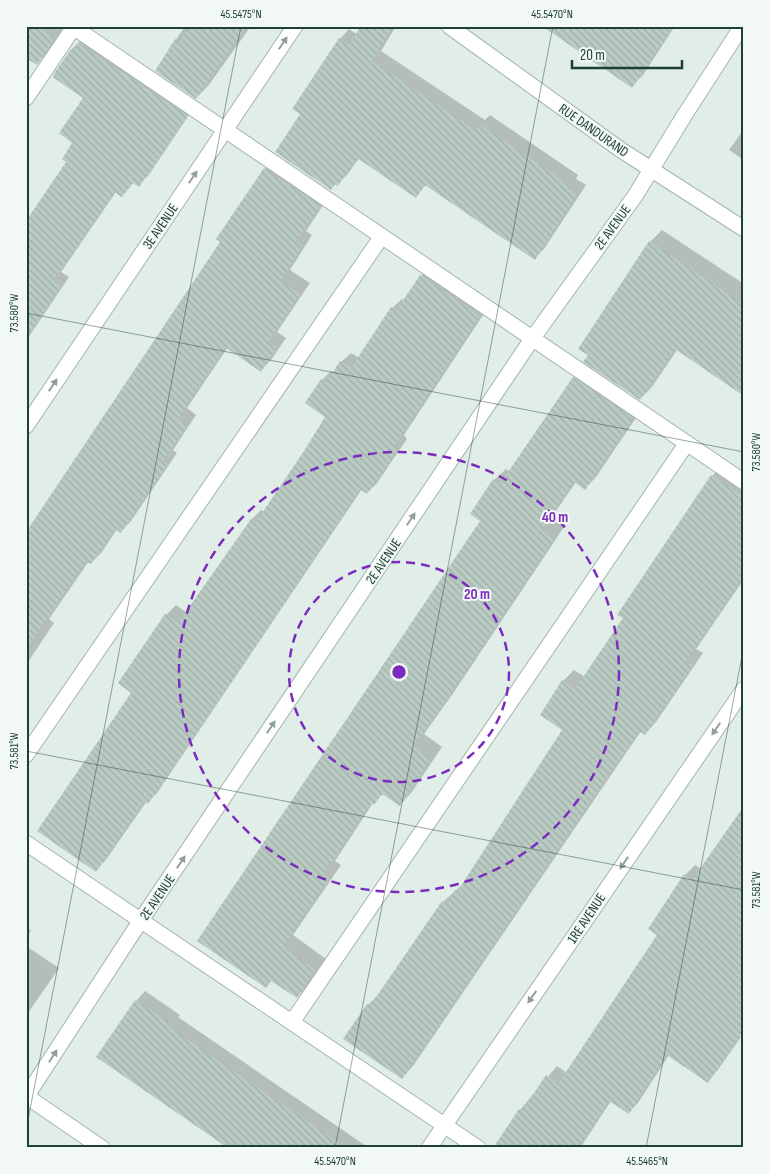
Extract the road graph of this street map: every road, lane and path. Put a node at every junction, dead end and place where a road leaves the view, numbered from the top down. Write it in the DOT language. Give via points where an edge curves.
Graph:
graph roads {
  1 [pos="295,26"];
  2 [pos="448,26"];
  3 [pos="742,26"];
  4 [pos="73,27"];
  5 [pos="26,98"];
  6 [pos="224,130"];
  7 [pos="651,170"];
  8 [pos="744,229"];
  9 [pos="382,236"];
  10 [pos="532,338"];
  11 [pos="26,426"];
  12 [pos="687,443"];
  13 [pos="744,482"];
  14 [pos="744,689"];
  15 [pos="26,755"];
  16 [pos="26,842"];
  17 [pos="141,920"];
  18 [pos="292,1022"];
  19 [pos="26,1096"];
  20 [pos="444,1124"];
  21 [pos="102,1148"];
  22 [pos="428,1148"];
  23 [pos="478,1148"];
  6 -- 1 [label="street, 3E AVENUE, one-way"];
  2 -- 7 [label="street, RUE DANDURAND"];
  3 -- 7 [label="street, 2E AVENUE"];
  4 -- 5 [label="street"];
  4 -- 6 [label="street"];
  6 -- 9 [label="street"];
  11 -- 6 [label="street, 3E AVENUE, one-way"];
  7 -- 8 [label="street, RUE DANDURAND"];
  7 -- 10 [label="street, 2E AVENUE"];
  9 -- 10 [label="street"];
  9 -- 15 [label="street"];
  10 -- 12 [label="street"];
  17 -- 10 [label="street, 2E AVENUE, one-way"];
  12 -- 13 [label="street"];
  12 -- 18 [label="street"];
  14 -- 20 [label="street, 1RE AVENUE, one-way"];
  16 -- 17 [label="street"];
  17 -- 18 [label="street"];
  19 -- 17 [label="street, 2E AVENUE, one-way"];
  18 -- 20 [label="street"];
  19 -- 21 [label="street"];
  20 -- 22 [label="street, 1RE AVENUE"];
  20 -- 23 [label="street"];
}
